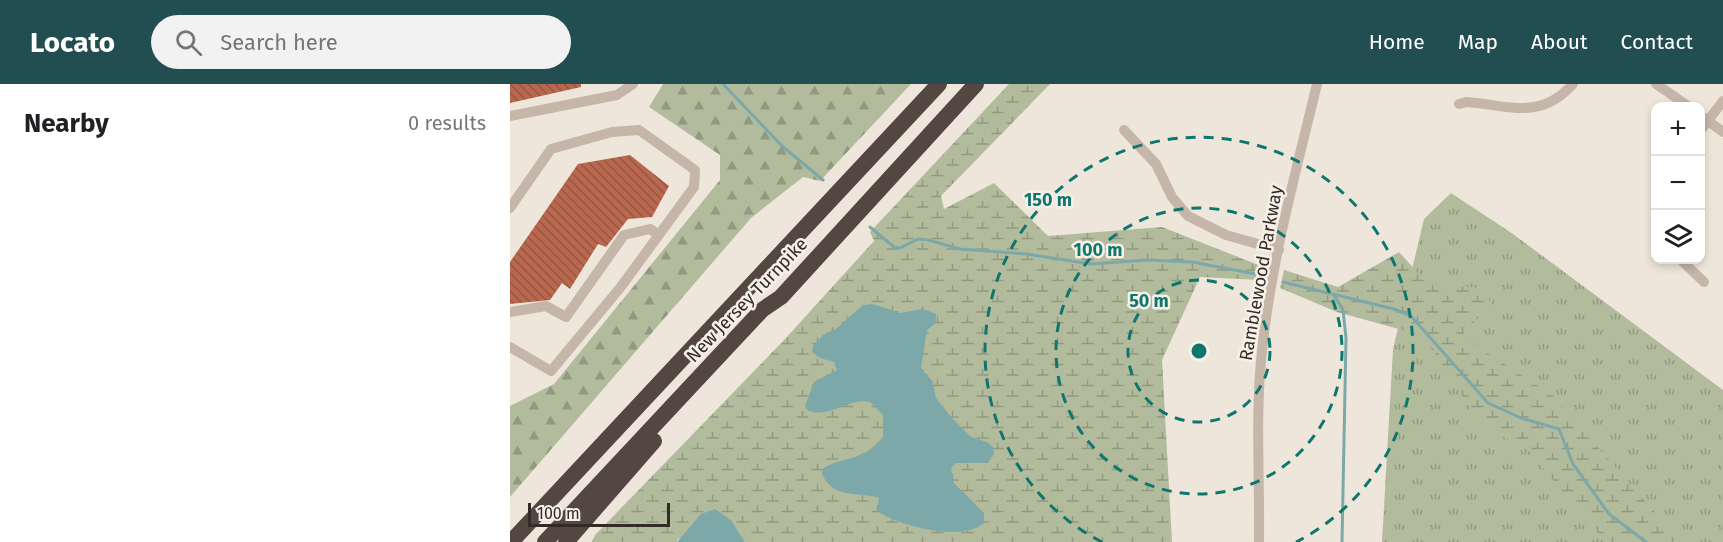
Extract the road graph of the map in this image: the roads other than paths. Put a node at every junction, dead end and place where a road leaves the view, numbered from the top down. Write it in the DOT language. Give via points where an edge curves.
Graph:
graph roads {
  1 [pos="633,84"];
  2 [pos="939,84"];
  3 [pos="976,84"];
  4 [pos="1317,84"];
  5 [pos="1573,84"];
  6 [pos="1656,84"];
  7 [pos="1723,101"];
  8 [pos="1682,102"];
  9 [pos="1459,104"];
  10 [pos="510,116"];
  11 [pos="1705,117"];
  12 [pos="1705,119"];
  13 [pos="1124,130"];
  14 [pos="1723,132"];
  15 [pos="510,208"];
  16 [pos="659,235"];
  17 [pos="1279,250"];
  18 [pos="1685,264"];
  19 [pos="1704,282"];
  20 [pos="781,297"];
  21 [pos="510,312"];
  22 [pos="704,335"];
  23 [pos="510,347"];
  24 [pos="510,526"];
  25 [pos="511,542"];
  26 [pos="545,542"];
  27 [pos="566,542"];
  28 [pos="1259,542"];
  1 -- 10 [label="street" via="616,95"];
  2 -- 22 [label="highway, New Jersey Turnpike"];
  3 -- 20 [label="highway, New Jersey Turnpike"];
  4 -- 17 [label="street, Ramblewood Parkway"];
  5 -- 9 [label="street" via="1555,101 1531,109"];
  6 -- 8 [label="street"];
  7 -- 11 [label="street"];
  12 -- 14 [label="street"];
  13 -- 17 [label="street" via="1156,164 1172,197 1188,216 1226,235"];
  15 -- 16 [label="street" via="551,149 612,132 639,130 695,170 694,187"];
  16 -- 21 [label="street" via="650,229 624,236 566,317 546,306"];
  16 -- 23 [label="street" via="551,371"];
  17 -- 28 [label="street, Ramblewood Parkway" via="1260,372"];
  18 -- 19 [label="street"];
  20 -- 26 [label="highway, New Jersey Turnpike" via="762,310"];
  20 -- 27 [label="highway"];
  22 -- 24 [label="highway" via="632,397"];
  22 -- 25 [label="highway, New Jersey Turnpike"];
}
